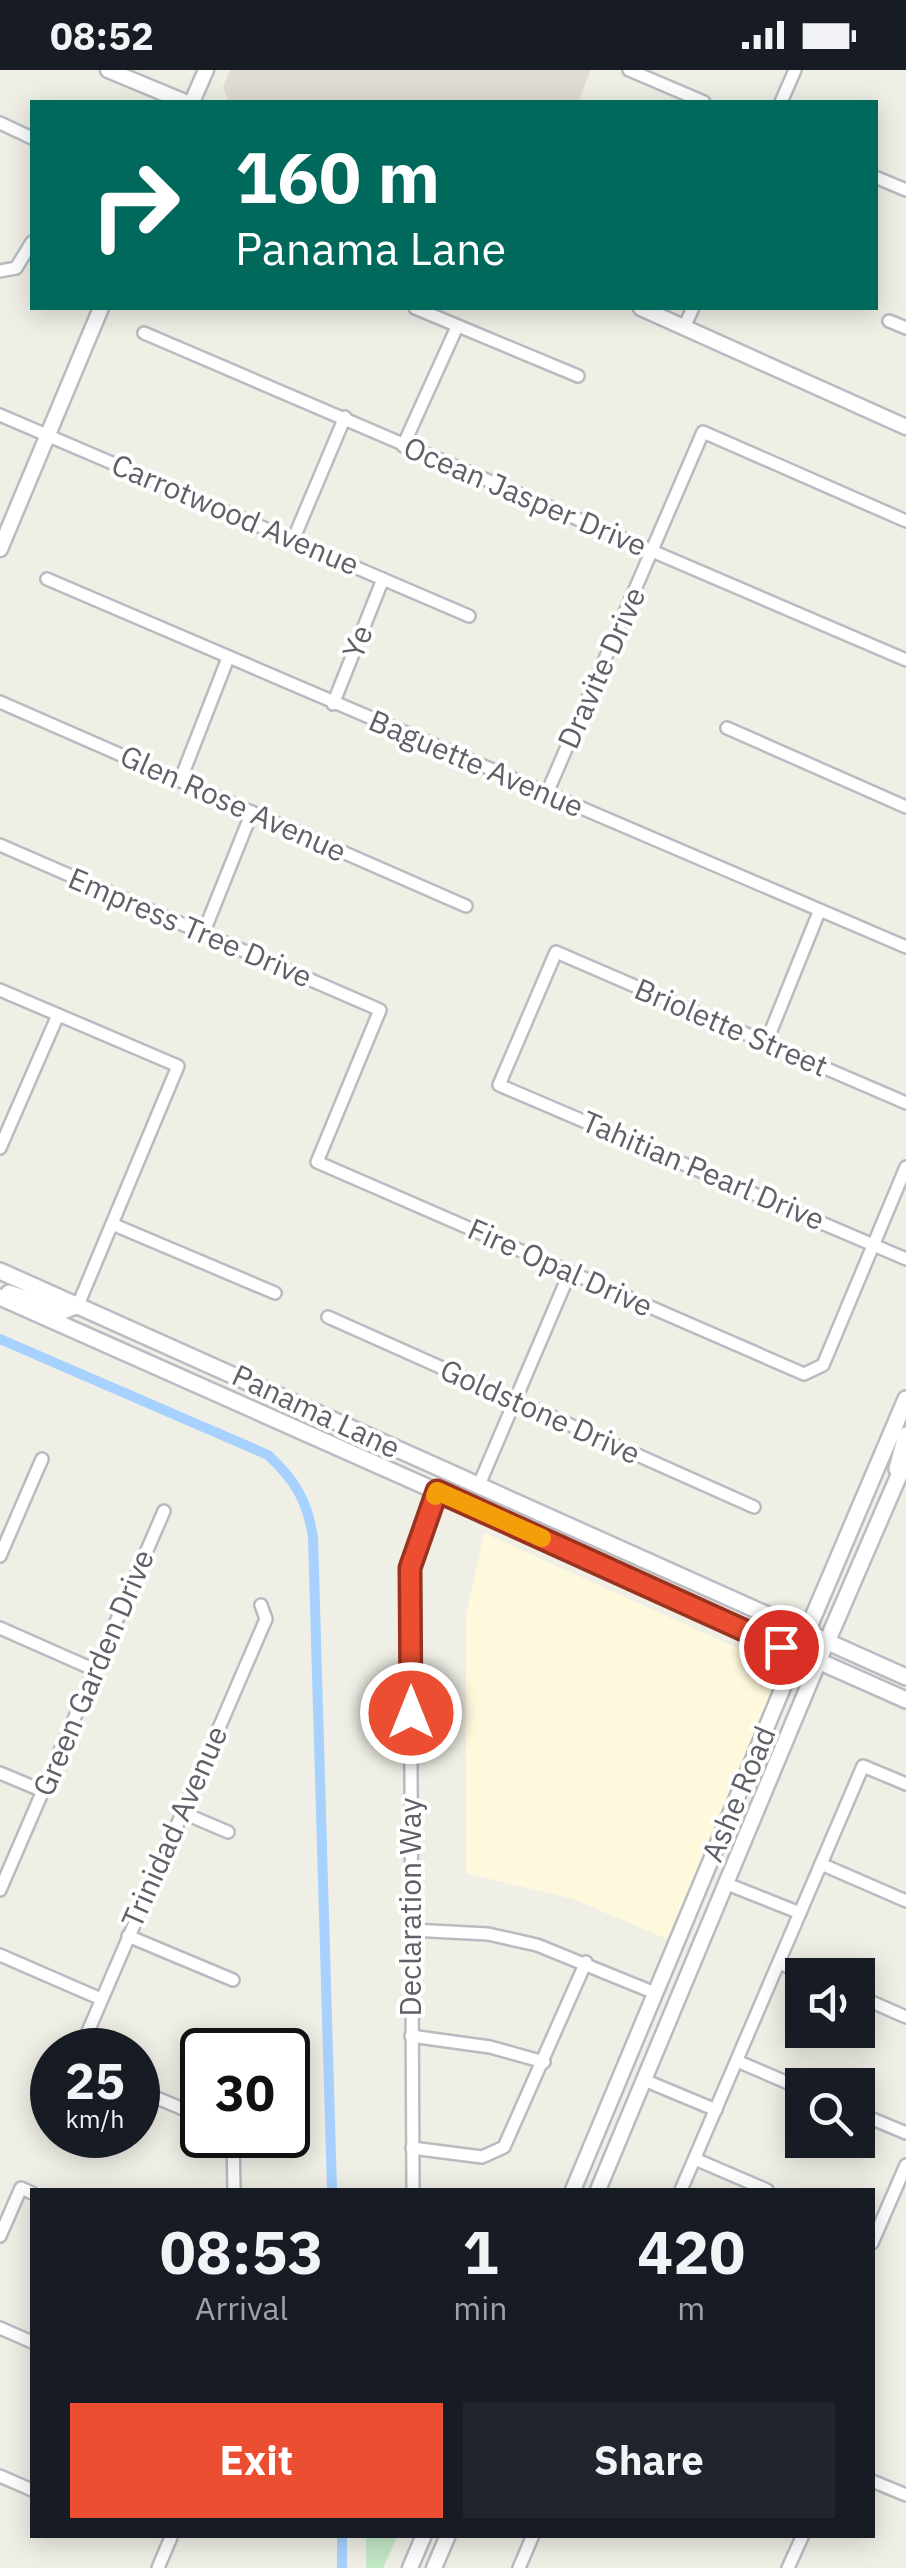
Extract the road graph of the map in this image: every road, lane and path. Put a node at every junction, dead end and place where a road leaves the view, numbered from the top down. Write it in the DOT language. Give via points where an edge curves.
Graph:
graph roads {
  1 [pos="108,70"];
  2 [pos="206,70"];
  3 [pos="629,70"];
  4 [pos="795,70"];
  5 [pos="179,100"];
  6 [pos="193,100"];
  7 [pos="699,100"];
  8 [pos="782,100"];
  9 [pos="0,123"];
  10 [pos="30,137"];
  11 [pos="878,178"];
  12 [pos="906,190"];
  13 [pos="30,245"];
  14 [pos="2,271"];
  15 [pos="101,310"];
  16 [pos="419,310"];
  17 [pos="646,310"];
  18 [pos="692,310"];
  19 [pos="888,321"];
  20 [pos="457,327"];
  21 [pos="684,327"];
  22 [pos="906,328"];
  23 [pos="144,334"];
  24 [pos="578,376"];
  25 [pos="0,414"];
  26 [pos="345,418"];
  27 [pos="906,427"];
  28 [pos="46,433"];
  29 [pos="404,446"];
  30 [pos="906,522"];
  31 [pos="294,540"];
  32 [pos="0,548"];
  33 [pos="652,552"];
  34 [pos="47,579"];
  35 [pos="383,579"];
  36 [pos="469,616"];
  37 [pos="228,658"];
  38 [pos="906,660"];
  39 [pos="0,702"];
  40 [pos="333,704"];
  41 [pos="727,728"];
  42 [pos="180,780"];
  43 [pos="547,793"];
  44 [pos="906,807"];
  45 [pos="252,812"];
  46 [pos="0,845"];
  47 [pos="466,906"];
  48 [pos="819,912"];
  49 [pos="203,934"];
  50 [pos="906,947"];
  51 [pos="0,990"];
  52 [pos="58,1015"];
  53 [pos="766,1043"];
  54 [pos="499,1085"];
  55 [pos="906,1103"];
  56 [pos="0,1148"];
  57 [pos="316,1162"];
  58 [pos="906,1167"];
  59 [pos="112,1224"];
  60 [pos="874,1244"];
  61 [pos="906,1259"];
  62 [pos="0,1271"];
  63 [pos="570,1272"];
  64 [pos="275,1294"];
  65 [pos="0,1297"];
  66 [pos="78,1305"];
  67 [pos="328,1317"];
  68 [pos="906,1398"];
  69 [pos="516,1400"];
  70 [pos="906,1435"];
  71 [pos="42,1459"];
  72 [pos="902,1467"];
  73 [pos="478,1487"];
  74 [pos="437,1491"];
  75 [pos="754,1507"];
  76 [pos="164,1511"];
  77 [pos="0,1556"];
  78 [pos="261,1606"];
  79 [pos="0,1628"];
  80 [pos="805,1635"];
  81 [pos="826,1644"];
  82 [pos="797,1654"];
  83 [pos="819,1663"];
  84 [pos="95,1670"];
  85 [pos="906,1678"];
  86 [pos="906,1700"];
  87 [pos="0,1773"];
  88 [pos="906,1784"];
  89 [pos="43,1792"];
  90 [pos="182,1812"];
  91 [pos="228,1832"];
  92 [pos="821,1864"];
  93 [pos="727,1884"];
  94 [pos="0,1890"];
  95 [pos="906,1901"];
  96 [pos="800,1914"];
  97 [pos="411,1930"];
  98 [pos="128,1936"];
  99 [pos="0,1955"];
  100 [pos="586,1962"];
  101 [pos="779,1963"];
  102 [pos="785,1965"];
  103 [pos="233,1980"];
  104 [pos="655,1993"];
  105 [pos="101,1999"];
  106 [pos="875,2003"];
  107 [pos="906,2017"];
  108 [pos="89,2028"];
  109 [pos="411,2036"];
  110 [pos="737,2061"];
  111 [pos="544,2062"];
  112 [pos="644,2080"];
  113 [pos="785,2082"];
  114 [pos="716,2110"];
  115 [pos="875,2120"];
  116 [pos="906,2134"];
  117 [pos="412,2148"];
  118 [pos="233,2158"];
  119 [pos="694,2159"];
  120 [pos="906,2165"];
  121 [pos="234,2188"];
  122 [pos="414,2188"];
  123 [pos="574,2188"];
  124 [pos="599,2188"];
  125 [pos="682,2188"];
  126 [pos="761,2188"];
  127 [pos="27,2190"];
  128 [pos="875,2234"];
  129 [pos="0,2236"];
  130 [pos="0,2328"];
  131 [pos="30,2341"];
  132 [pos="0,2476"];
  133 [pos="875,2482"];
  134 [pos="30,2489"];
  135 [pos="906,2496"];
  136 [pos="171,2538"];
  137 [pos="423,2538"];
  138 [pos="447,2538"];
  139 [pos="533,2538"];
  140 [pos="801,2538"];
  141 [pos="522,2567"];
  142 [pos="158,2568"];
  143 [pos="410,2568"];
  144 [pos="434,2568"];
  145 [pos="788,2568"];
  1 -- 5 [label="street"];
  2 -- 6 [label="street"];
  3 -- 7 [label="street"];
  4 -- 8 [label="street"];
  9 -- 10 [label="street"];
  11 -- 12 [label="street"];
  13 -- 14 [label="street" via="16,268"];
  15 -- 28 [label="street"];
  16 -- 20 [label="street"];
  17 -- 21 [label="street"];
  18 -- 21 [label="street"];
  19 -- 22 [label="street"];
  20 -- 24 [label="street"];
  20 -- 29 [label="street"];
  21 -- 27 [label="street"];
  23 -- 26 [label="street, Ocean Jasper Drive"];
  25 -- 28 [label="street, Carrotwood Avenue"];
  26 -- 29 [label="street, Ocean Jasper Drive"];
  26 -- 31 [label="street"];
  28 -- 31 [label="street, Carrotwood Avenue"];
  28 -- 32 [label="street"];
  29 -- 33 [label="street, Ocean Jasper Drive"];
  30 -- 33 [label="street, Dravite Drive" via="703,432"];
  31 -- 35 [label="street, Carrotwood Avenue"];
  33 -- 38 [label="street, Ocean Jasper Drive"];
  33 -- 43 [label="street, Dravite Drive"];
  34 -- 37 [label="street, Baguette Avenue"];
  35 -- 36 [label="street, Carrotwood Avenue"];
  35 -- 40 [label="street, Ye"];
  37 -- 40 [label="street, Baguette Avenue"];
  37 -- 42 [label="street"];
  39 -- 42 [label="street, Glen Rose Avenue"];
  40 -- 43 [label="street, Baguette Avenue"];
  41 -- 44 [label="street"];
  42 -- 45 [label="street, Glen Rose Avenue"];
  43 -- 48 [label="street, Baguette Avenue"];
  45 -- 47 [label="street, Glen Rose Avenue"];
  45 -- 49 [label="street"];
  46 -- 49 [label="street, Empress Tree Drive"];
  48 -- 50 [label="street, Baguette Avenue"];
  48 -- 53 [label="street"];
  49 -- 57 [label="street, Empress Tree Drive" via="380,1010"];
  51 -- 52 [label="street"];
  52 -- 56 [label="street"];
  52 -- 59 [label="street" via="178,1066"];
  53 -- 54 [label="street, Briolette Street" via="556,952"];
  53 -- 55 [label="street, Briolette Street"];
  54 -- 60 [label="street, Tahitian Pearl Drive"];
  57 -- 63 [label="street, Fire Opal Drive"];
  58 -- 60 [label="street"];
  59 -- 64 [label="street"];
  59 -- 66 [label="street"];
  60 -- 61 [label="street, Tahitian Pearl Drive"];
  60 -- 63 [label="street, Fire Opal Drive" via="823,1365 804,1374"];
  62 -- 66 [label="main road, Panama Lane"];
  63 -- 69 [label="street"];
  65 -- 66 [label="main road" via="12,1291 62,1311"];
  65 -- 74 [label="main road, Panama Lane"];
  66 -- 73 [label="main road, Panama Lane"];
  67 -- 69 [label="street, Goldstone Drive"];
  68 -- 80 [label="main road, Ashe Road"];
  69 -- 73 [label="street"];
  69 -- 75 [label="street, Goldstone Drive"];
  70 -- 72 [label="main road, Ashe Road" via="896,1459"];
  71 -- 77 [label="street"];
  72 -- 81 [label="main road, Ashe Road"];
  73 -- 74 [label="main road"];
  73 -- 80 [label="main road, Panama Lane"];
  74 -- 82 [label="main road, Panama Lane"];
  74 -- 97 [label="street, Declaration Way" via="410,1568"];
  76 -- 84 [label="street, Green Garden Drive"];
  78 -- 90 [label="street, Trinidad Avenue" via="266,1619"];
  79 -- 84 [label="street"];
  80 -- 81 [label="main road, Panama Lane"];
  80 -- 82 [label="main road, Ashe Road"];
  81 -- 83 [label="street, Ashe Road"];
  81 -- 85 [label="main road, Panama Lane"];
  82 -- 83 [label="main road, Panama Lane"];
  82 -- 104 [label="street, Ashe Road"];
  83 -- 86 [label="main road, Panama Lane"];
  83 -- 93 [label="street, Ashe Road"];
  84 -- 89 [label="street, Green Garden Drive"];
  87 -- 89 [label="street"];
  88 -- 92 [label="street" via="863,1766"];
  89 -- 94 [label="street, Green Garden Drive"];
  90 -- 91 [label="street"];
  90 -- 98 [label="street, Trinidad Avenue"];
  92 -- 95 [label="street"];
  92 -- 96 [label="street"];
  93 -- 96 [label="street"];
  93 -- 112 [label="street, Ashe Road"];
  96 -- 101 [label="street"];
  97 -- 100 [label="street" via="488,1934"];
  97 -- 109 [label="street, Declaration Way"];
  98 -- 103 [label="street"];
  98 -- 105 [label="street, Trinidad Avenue"];
  99 -- 105 [label="street"];
  100 -- 104 [label="street"];
  100 -- 111 [label="street"];
  101 -- 102 [label="street"];
  101 -- 110 [label="street"];
  104 -- 123 [label="street, Ashe Road"];
  105 -- 108 [label="street, Trinidad Avenue"];
  106 -- 107 [label="street"];
  109 -- 111 [label="street" via="490,2046"];
  109 -- 117 [label="street, Declaration Way"];
  110 -- 113 [label="street"];
  110 -- 114 [label="street"];
  111 -- 117 [label="street" via="504,2148 494,2156"];
  112 -- 114 [label="street"];
  112 -- 124 [label="street, Ashe Road"];
  114 -- 119 [label="street"];
  115 -- 116 [label="street"];
  117 -- 122 [label="street, Declaration Way"];
  118 -- 121 [label="street"];
  119 -- 125 [label="street"];
  119 -- 126 [label="street"];
  120 -- 128 [label="street"];
  127 -- 129 [label="street"];
  130 -- 131 [label="street"];
  132 -- 134 [label="street"];
  133 -- 135 [label="street"];
  136 -- 142 [label="street"];
  137 -- 143 [label="street"];
  138 -- 144 [label="street"];
  139 -- 141 [label="street"];
  140 -- 145 [label="street"];
}
